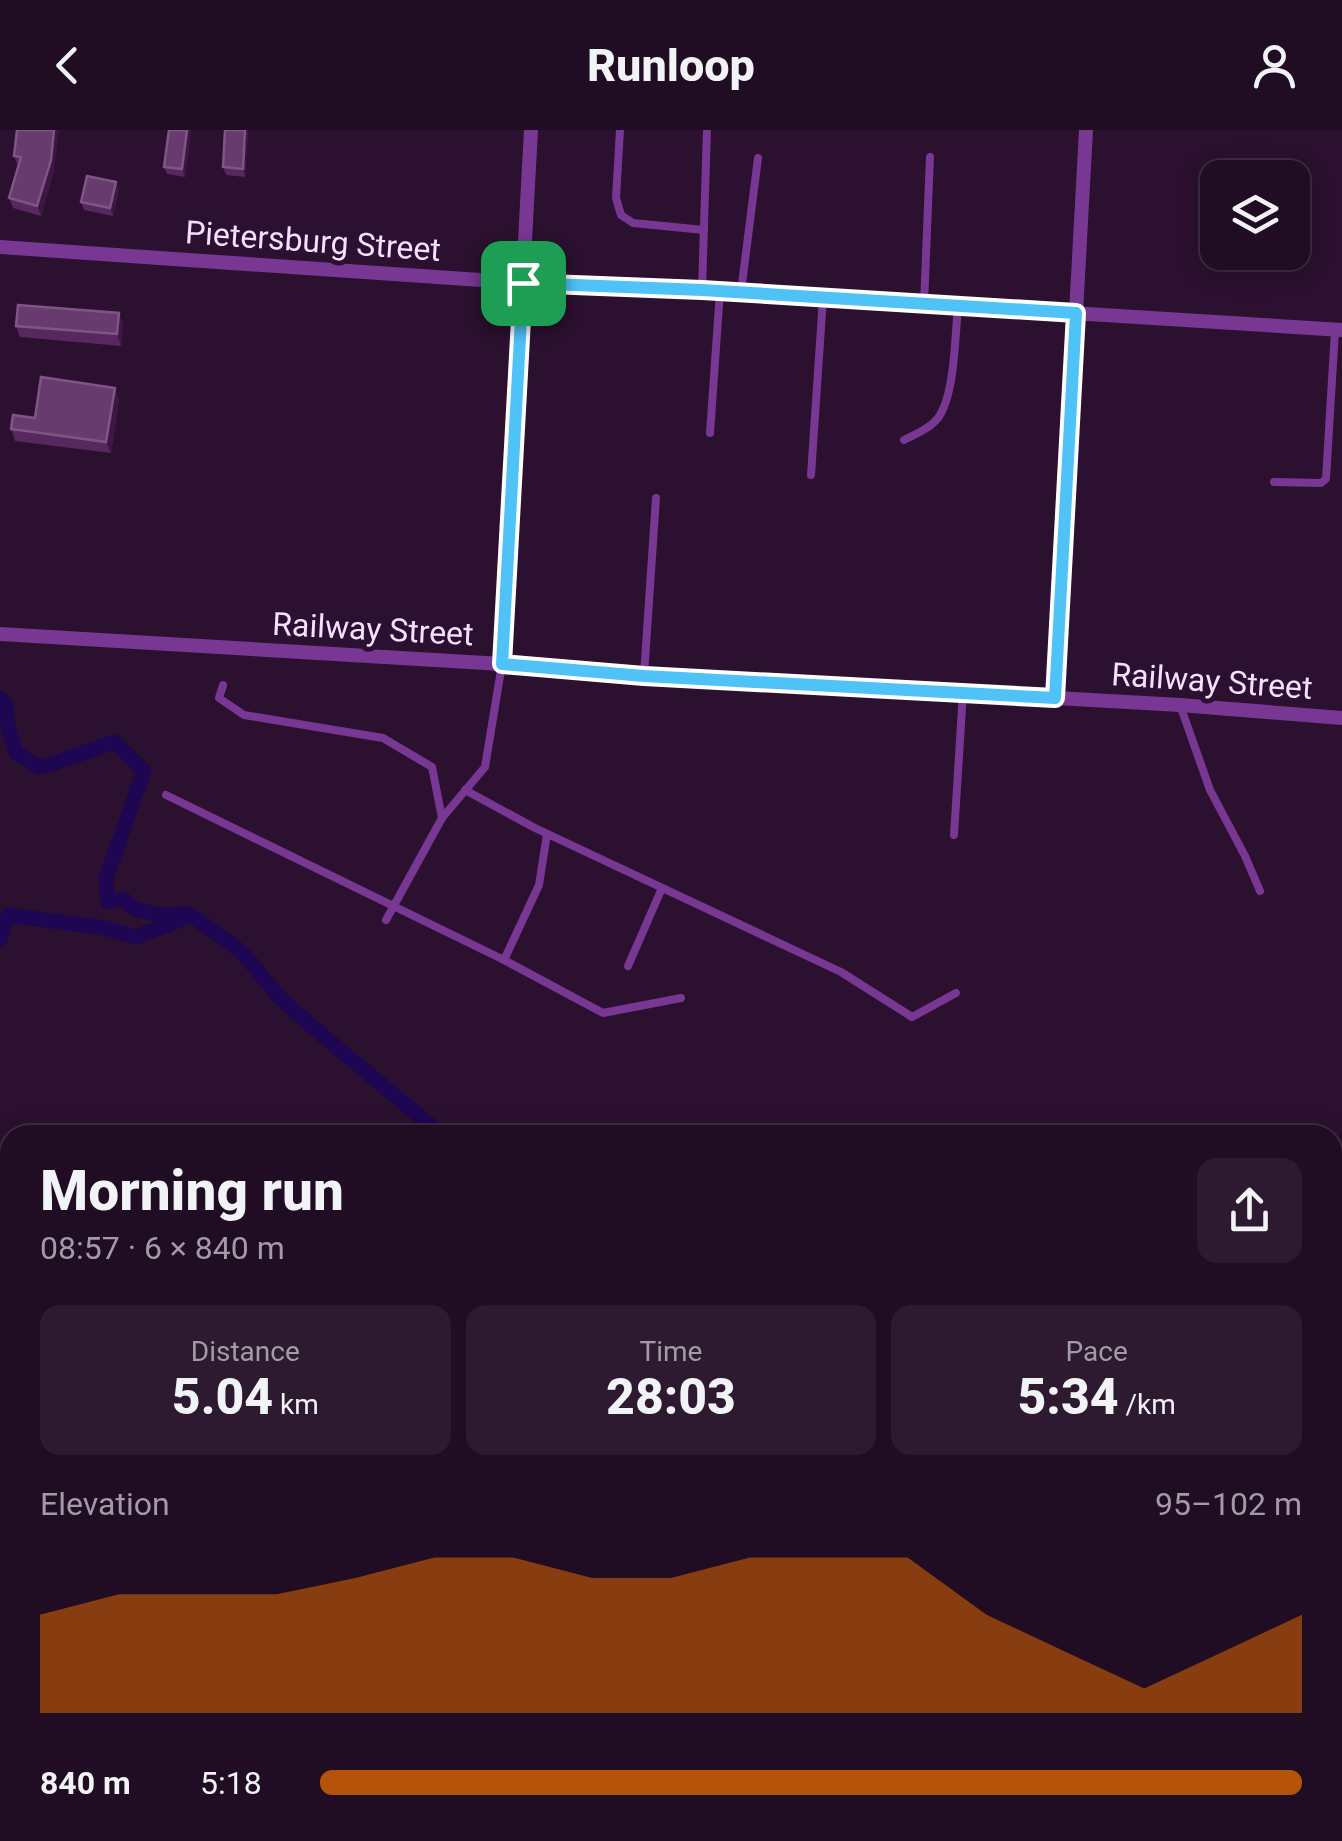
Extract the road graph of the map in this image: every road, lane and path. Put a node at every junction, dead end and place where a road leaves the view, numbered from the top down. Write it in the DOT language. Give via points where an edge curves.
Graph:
graph roads {
  1 [pos="531,130"];
  2 [pos="620,130"];
  3 [pos="707,130"];
  4 [pos="1086,130"];
  5 [pos="930,156"];
  6 [pos="758,158"];
  7 [pos="704,230"];
  8 [pos="0,247"];
  9 [pos="523,283"];
  10 [pos="702,290"];
  11 [pos="720,291"];
  12 [pos="741,292"];
  13 [pos="823,298"];
  14 [pos="924,304"];
  15 [pos="958,306"];
  16 [pos="1076,313"];
  17 [pos="1338,330"];
  18 [pos="710,434"];
  19 [pos="904,440"];
  20 [pos="811,474"];
  21 [pos="1274,482"];
  22 [pos="656,498"];
  23 [pos="0,634"];
  24 [pos="502,664"];
  25 [pos="644,676"];
  26 [pos="223,685"];
  27 [pos="963,692"];
  28 [pos="1055,698"];
  29 [pos="1180,706"];
  30 [pos="1342,718"];
  31 [pos="465,790"];
  32 [pos="166,795"];
  33 [pos="442,818"];
  34 [pos="547,834"];
  35 [pos="954,835"];
  36 [pos="662,888"];
  37 [pos="1260,891"];
  38 [pos="393,907"];
  39 [pos="386,920"];
  40 [pos="504,960"];
  41 [pos="628,966"];
  42 [pos="956,993"];
  43 [pos="681,998"];
  1 -- 9 [label="street"];
  2 -- 7 [label="lane" via="621,215 632,223"];
  3 -- 7 [label="lane"];
  4 -- 16 [label="street"];
  5 -- 14 [label="lane"];
  6 -- 12 [label="lane"];
  7 -- 10 [label="lane"];
  8 -- 9 [label="street, Pietersburg Street"];
  9 -- 10 [label="street, Pietersburg Street"];
  9 -- 24 [label="street"];
  10 -- 11 [label="street, Pietersburg Street"];
  11 -- 12 [label="street, Pietersburg Street"];
  11 -- 18 [label="lane"];
  12 -- 13 [label="street, Pietersburg Street"];
  13 -- 14 [label="street, Pietersburg Street"];
  13 -- 20 [label="lane"];
  14 -- 15 [label="street, Pietersburg Street"];
  15 -- 16 [label="street, Pietersburg Street"];
  15 -- 19 [label="lane" via="944,408 929,427"];
  16 -- 17 [label="street, Pietersburg Street"];
  16 -- 28 [label="street"];
  17 -- 21 [label="lane" via="1326,479"];
  22 -- 25 [label="lane"];
  23 -- 24 [label="street, Railway Street"];
  24 -- 25 [label="street, Railway Street"];
  24 -- 31 [label="lane" via="485,767"];
  25 -- 27 [label="street, Railway Street"];
  26 -- 33 [label="lane" via="220,698 244,715 383,738 432,767"];
  27 -- 28 [label="street, Railway Street"];
  27 -- 35 [label="lane"];
  28 -- 29 [label="street, Railway Street"];
  29 -- 30 [label="street, Railway Street"];
  29 -- 37 [label="lane" via="1210,790"];
  31 -- 33 [label="lane"];
  31 -- 34 [label="lane"];
  32 -- 38 [label="lane"];
  33 -- 38 [label="lane"];
  34 -- 36 [label="lane"];
  34 -- 40 [label="lane" via="539,885"];
  36 -- 41 [label="lane"];
  36 -- 42 [label="lane" via="841,972 912,1017"];
  38 -- 39 [label="lane"];
  38 -- 40 [label="lane"];
  40 -- 43 [label="lane" via="602,1013"];
}
